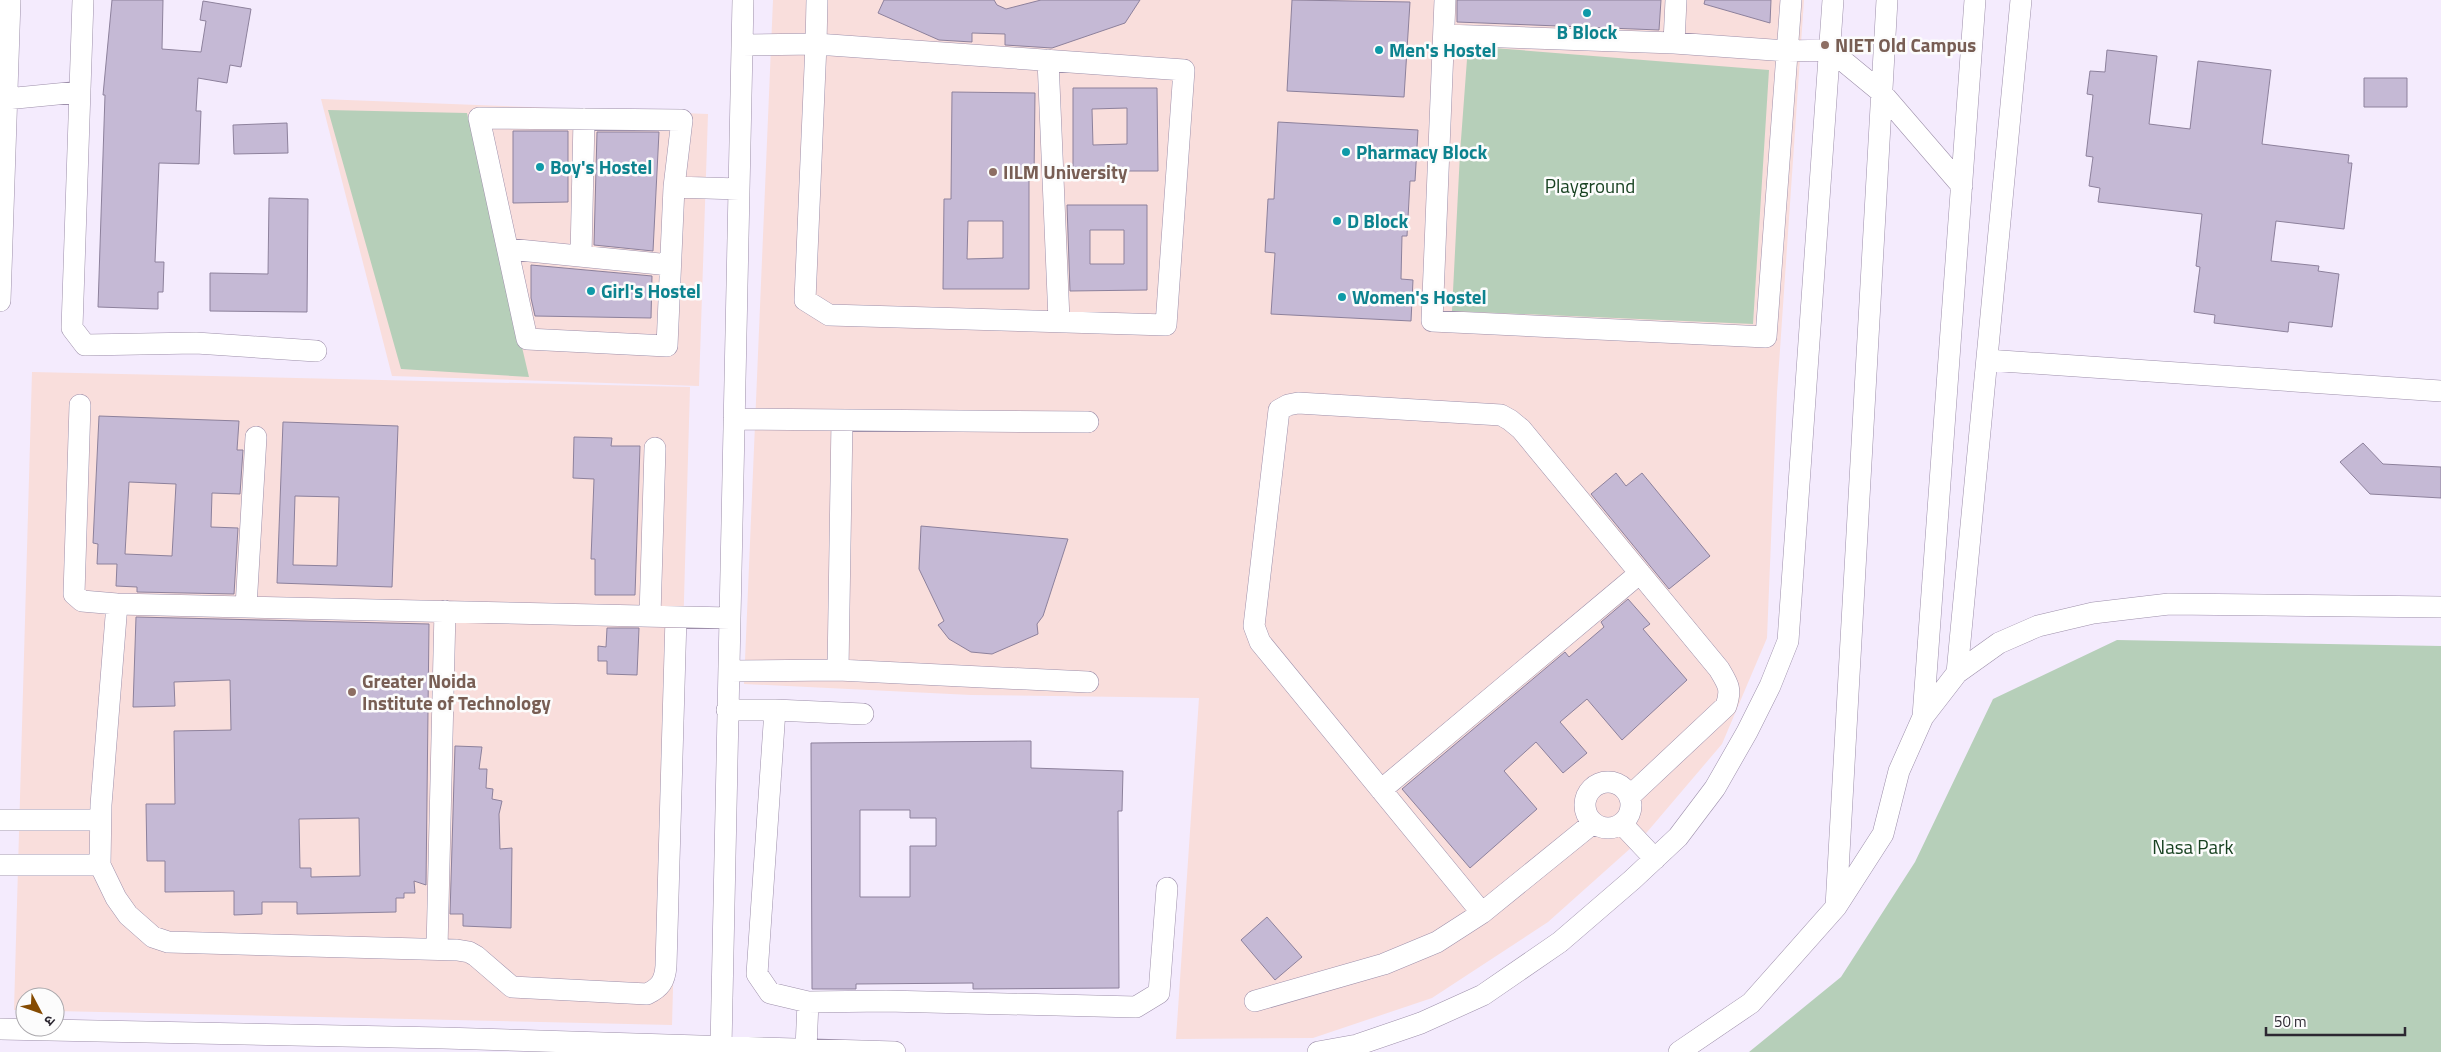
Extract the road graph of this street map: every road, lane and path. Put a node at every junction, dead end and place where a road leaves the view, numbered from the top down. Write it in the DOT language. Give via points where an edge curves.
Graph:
graph roads {
  1 [pos="10,0"];
  2 [pos="83,0"];
  3 [pos="743,0"];
  4 [pos="817,0"];
  5 [pos="1445,0"];
  6 [pos="1676,0"];
  7 [pos="1791,0"];
  8 [pos="1833,0"];
  9 [pos="1887,0"];
  10 [pos="1975,0"];
  11 [pos="2021,0"];
  12 [pos="1444,35"];
  13 [pos="1674,43"];
  14 [pos="816,44"];
  15 [pos="742,45"];
  16 [pos="1830,50"];
  17 [pos="1788,51"];
  18 [pos="1048,60"];
  19 [pos="78,92"];
  20 [pos="1881,92"];
  21 [pos="6,99"];
  22 [pos="584,119"];
  23 [pos="2,155"];
  24 [pos="1962,186"];
  25 [pos="674,187"];
  26 [pos="739,189"];
  27 [pos="508,250"];
  28 [pos="581,256"];
  29 [pos="670,265"];
  30 [pos="0,301"];
  31 [pos="1059,320"];
  32 [pos="316,351"];
  33 [pos="1987,360"];
  34 [pos="2441,391"];
  35 [pos="80,405"];
  36 [pos="734,419"];
  37 [pos="842,420"];
  38 [pos="1088,422"];
  39 [pos="256,437"];
  40 [pos="655,448"];
  41 [pos="1640,573"];
  42 [pos="117,604"];
  43 [pos="246,607"];
  44 [pos="2441,607"];
  45 [pos="445,611"];
  46 [pos="650,616"];
  47 [pos="676,617"];
  48 [pos="730,618"];
  49 [pos="838,670"];
  50 [pos="728,671"];
  51 [pos="1957,673"];
  52 [pos="1088,682"];
  53 [pos="728,710"];
  54 [pos="775,710"];
  55 [pos="863,714"];
  56 [pos="1923,717"];
  57 [pos="1381,790"];
  58 [pos="1630,796"];
  59 [pos="0,820"];
  60 [pos="100,820"];
  61 [pos="1593,824"];
  62 [pos="1622,824"];
  63 [pos="1654,860"];
  64 [pos="0,865"];
  65 [pos="100,865"];
  66 [pos="1167,888"];
  67 [pos="1836,907"];
  68 [pos="1482,913"];
  69 [pos="437,949"];
  70 [pos="1255,1001"];
  71 [pos="808,1002"];
  72 [pos="0,1029"];
  73 [pos="720,1046"];
  74 [pos="806,1049"];
  75 [pos="779,1050"];
  76 [pos="895,1052"];
  77 [pos="1318,1052"];
  78 [pos="1679,1052"];
  1 -- 21 [label="street"];
  2 -- 19 [label="street"];
  3 -- 15 [label="street"];
  4 -- 14 [label="street"];
  5 -- 12 [label="street"];
  6 -- 13 [label="street"];
  7 -- 17 [label="street"];
  8 -- 16 [label="street"];
  9 -- 20 [label="street"];
  10 -- 24 [label="street"];
  11 -- 33 [label="street"];
  12 -- 13 [label="street"];
  12 -- 17 [label="street" via="1432,321 1766,338"];
  13 -- 17 [label="street"];
  14 -- 15 [label="street"];
  14 -- 18 [label="street"];
  14 -- 31 [label="street" via="805,300 829,315"];
  15 -- 26 [label="street"];
  16 -- 17 [label="street"];
  16 -- 20 [label="street"];
  16 -- 63 [label="street" via="1788,641 1766,694 1715,788 1678,837"];
  18 -- 31 [label="street"];
  18 -- 31 [label="street" via="1184,70 1166,325"];
  19 -- 21 [label="street"];
  19 -- 32 [label="street" via="72,328 85,345 196,343"];
  20 -- 24 [label="street"];
  20 -- 67 [label="street"];
  21 -- 23 [label="street"];
  22 -- 25 [label="street" via="682,120"];
  22 -- 27 [label="street" via="479,118"];
  22 -- 28 [label="street"];
  23 -- 30 [label="street"];
  24 -- 56 [label="street"];
  25 -- 26 [label="street"];
  25 -- 29 [label="street"];
  26 -- 36 [label="street"];
  27 -- 28 [label="street"];
  27 -- 29 [label="street" via="527,339 666,346"];
  28 -- 29 [label="street"];
  33 -- 34 [label="street"];
  33 -- 51 [label="street"];
  35 -- 42 [label="street" via="74,594 82,601"];
  36 -- 37 [label="street"];
  36 -- 48 [label="street"];
  37 -- 38 [label="street"];
  37 -- 49 [label="street"];
  39 -- 43 [label="street"];
  40 -- 46 [label="street"];
  41 -- 57 [label="street"];
  41 -- 57 [label="street" via="1521,429 1510,420 1501,416 1298,403 1279,410 1254,626 1260,642"];
  41 -- 58 [label="street" via="1719,669 1730,694 1718,715"];
  42 -- 43 [label="street"];
  42 -- 60 [label="street"];
  43 -- 45 [label="street"];
  44 -- 51 [label="street" via="2169,604 2093,613 2038,626 1999,643"];
  45 -- 46 [label="street"];
  45 -- 69 [label="street"];
  46 -- 47 [label="street"];
  47 -- 48 [label="street"];
  47 -- 69 [label="street" via="663,983 647,994 521,989 504,982 469,952"];
  48 -- 50 [label="street"];
  49 -- 50 [label="street"];
  49 -- 52 [label="street"];
  50 -- 53 [label="street"];
  51 -- 56 [label="street"];
  53 -- 54 [label="street"];
  53 -- 73 [label="street"];
  54 -- 55 [label="street"];
  54 -- 71 [label="street" via="757,974 770,993"];
  56 -- 67 [label="street" via="1899,771 1883,834"];
  57 -- 68 [label="street"];
  58 -- 61 [label="street" via="1613,782 1598,784 1587,795 1585,803"];
  58 -- 62 [label="street" via="1630,812"];
  59 -- 60 [label="street"];
  60 -- 65 [label="street"];
  61 -- 62 [label="street" via="1607,829"];
  61 -- 68 [label="street"];
  62 -- 63 [label="street"];
  63 -- 77 [label="street" via="1560,942 1483,995 1421,1024 1357,1045"];
  64 -- 65 [label="street"];
  65 -- 69 [label="street" via="112,892 128,914 153,937 168,942"];
  66 -- 71 [label="street" via="1159,993 1136,1007"];
  67 -- 78 [label="street" via="1751,1003"];
  68 -- 70 [label="street" via="1437,942 1384,964"];
  71 -- 74 [label="street"];
  72 -- 73 [label="street"];
  73 -- 75 [label="street"];
  74 -- 75 [label="street"];
  74 -- 76 [label="street"];
}
